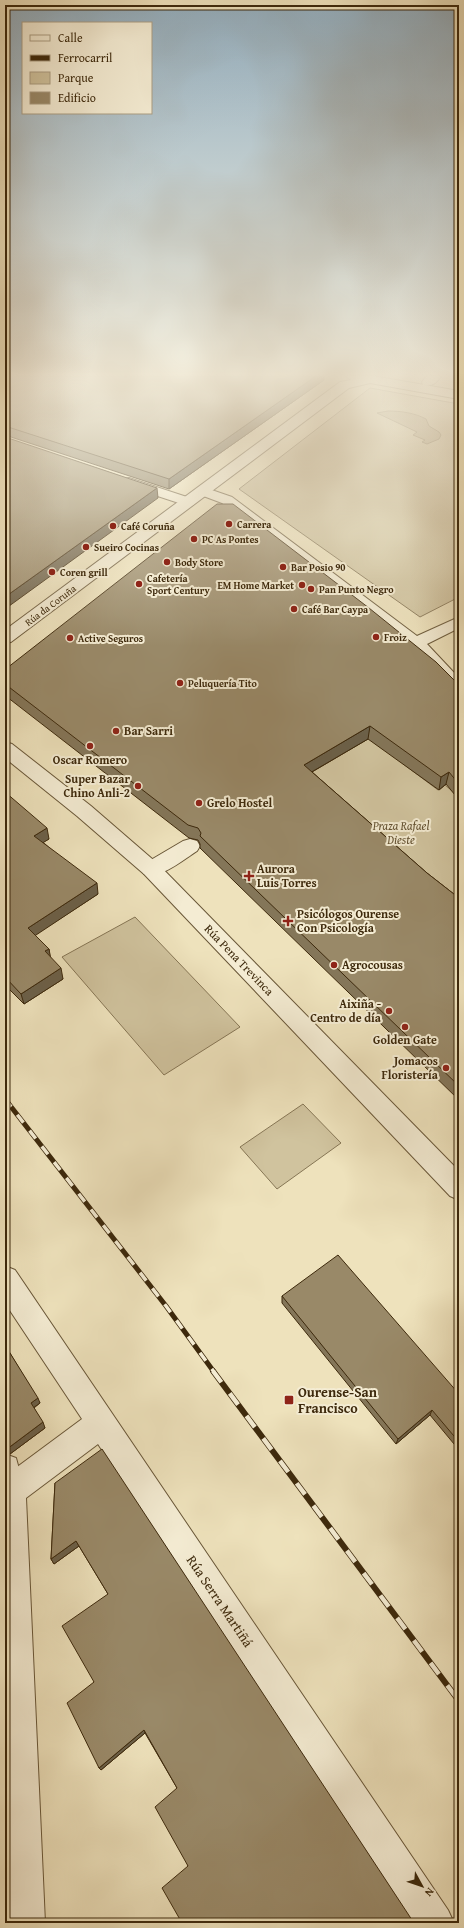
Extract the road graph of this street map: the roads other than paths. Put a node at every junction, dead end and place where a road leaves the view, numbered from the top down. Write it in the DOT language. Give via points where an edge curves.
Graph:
graph roads {
  1 [pos="235,466"];
  2 [pos="114,477"];
  3 [pos="203,491"];
  4 [pos="188,502"];
  5 [pos="459,622"];
  6 [pos="5,638"];
  7 [pos="416,643"];
  8 [pos="459,687"];
  9 [pos="5,748"];
  10 [pos="190,846"];
  11 [pos="151,869"];
  12 [pos="459,1188"];
  13 [pos="5,1279"];
  14 [pos="101,1422"];
  15 [pos="7,1480"];
  16 [pos="26,1923"];
  17 [pos="435,1923"];
  1 -- 3 [label="street, Rúa da Coruña"];
  2 -- 4 [label="street"];
  3 -- 4 [label="street, Rúa da Coruña"];
  3 -- 7 [label="street" via="227,500"];
  4 -- 6 [label="street, Rúa da Coruña"];
  5 -- 7 [label="street"];
  7 -- 8 [label="street"];
  9 -- 11 [label="street, Rúa Pena Trevinca"];
  10 -- 11 [label="street"];
  11 -- 12 [label="street, Rúa Pena Trevinca"];
  13 -- 14 [label="street, Rúa Serra Martiñá"];
  14 -- 15 [label="street"];
  14 -- 17 [label="street, Rúa Serra Martiñá"];
  15 -- 16 [label="street"];
}
